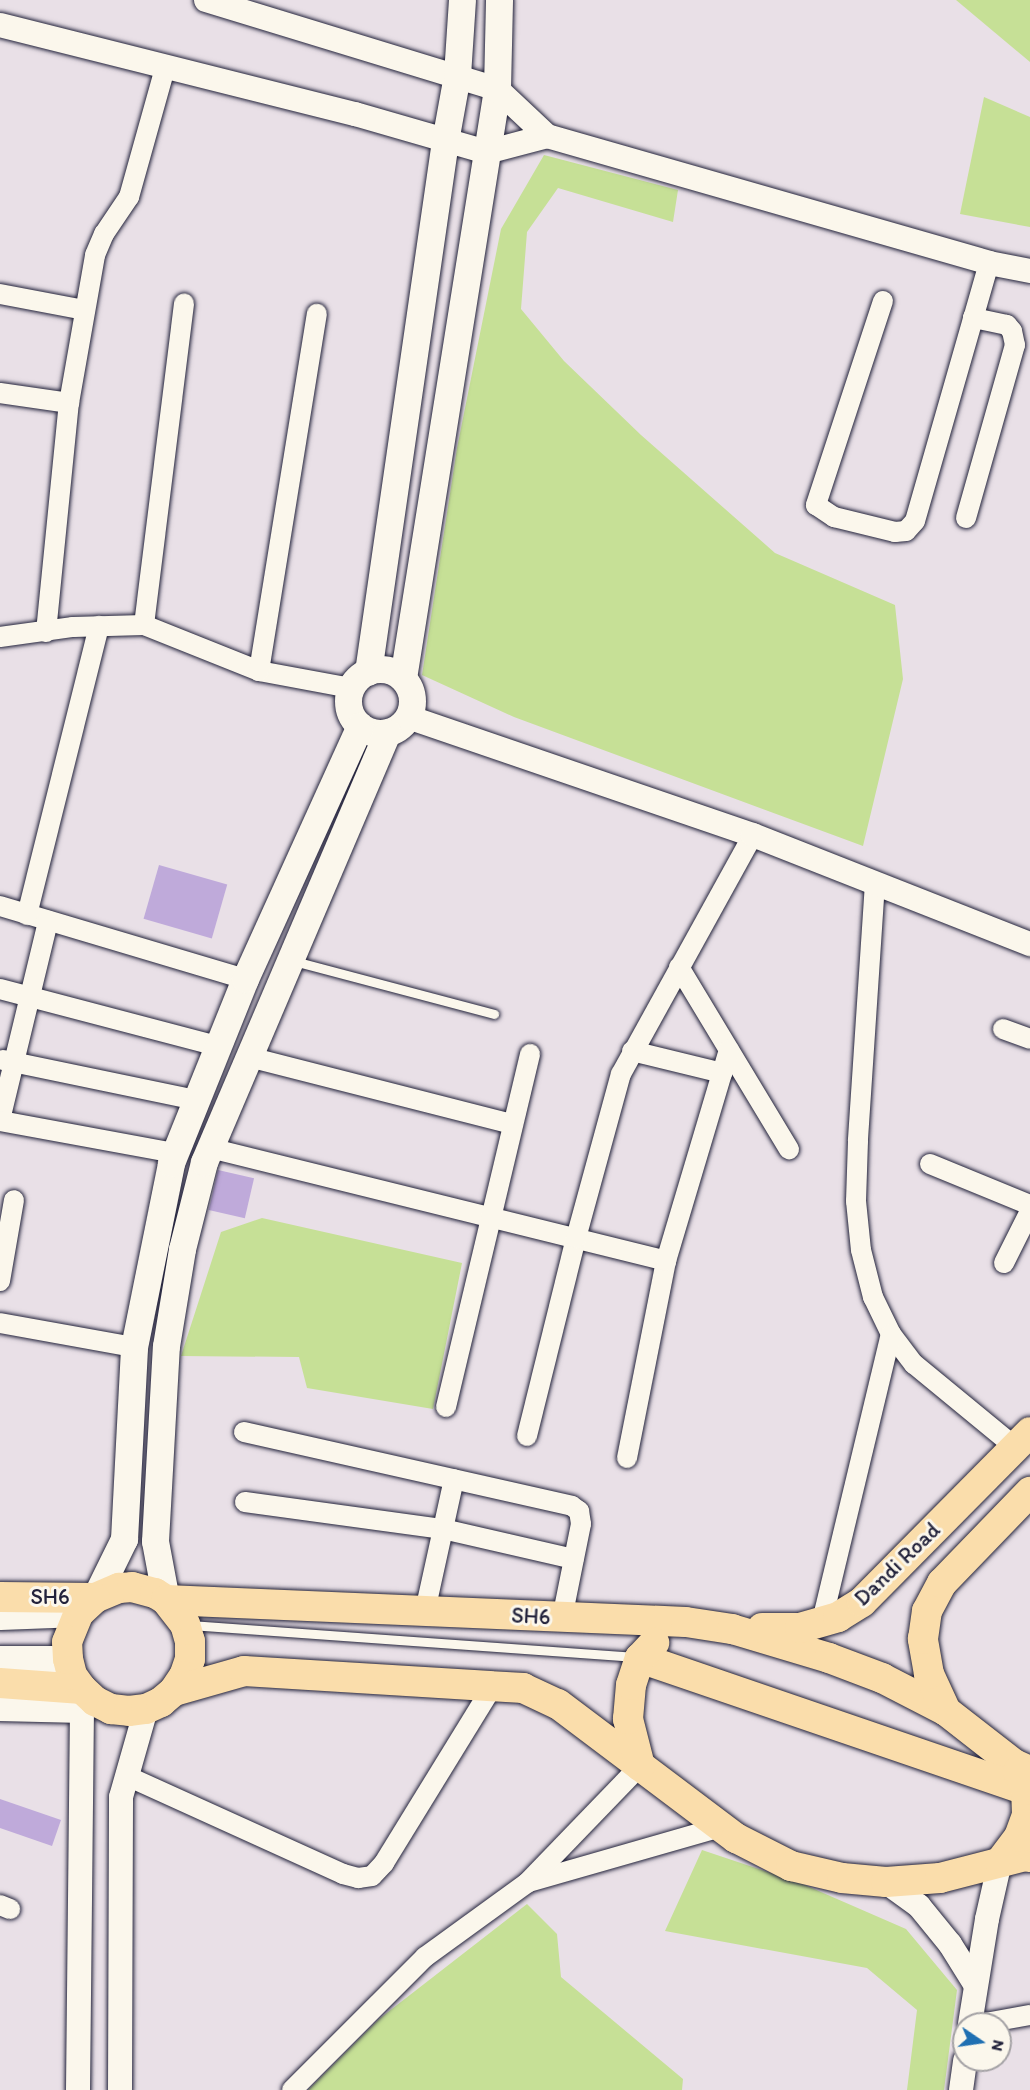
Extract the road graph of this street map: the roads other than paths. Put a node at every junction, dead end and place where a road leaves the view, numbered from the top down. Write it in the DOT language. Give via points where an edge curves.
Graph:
graph roads {
  1 [pos="206,0"];
  2 [pos="462,0"];
  3 [pos="499,0"];
  4 [pos="0,25"];
  5 [pos="165,68"];
  6 [pos="457,75"];
  7 [pos="497,89"];
  8 [pos="547,136"];
  9 [pos="445,141"];
  10 [pos="487,152"];
  11 [pos="989,263"];
  12 [pos="1030,271"];
  13 [pos="0,294"];
  14 [pos="883,301"];
  15 [pos="184,303"];
  16 [pos="85,310"];
  17 [pos="317,314"];
  18 [pos="973,318"];
  19 [pos="0,393"];
  20 [pos="69,403"];
  21 [pos="966,518"];
  22 [pos="144,625"];
  23 [pos="99,626"];
  24 [pos="46,632"];
  25 [pos="0,637"];
  26 [pos="259,671"];
  27 [pos="403,678"];
  28 [pos="359,680"];
  29 [pos="398,725"];
  30 [pos="360,726"];
  31 [pos="753,835"];
  32 [pos="875,883"];
  33 [pos="0,906"];
  34 [pos="27,915"];
  35 [pos="48,921"];
  36 [pos="1030,944"];
  37 [pos="291,961"];
  38 [pos="679,967"];
  39 [pos="245,979"];
  40 [pos="0,989"];
  41 [pos="28,997"];
  42 [pos="494,1014"];
  43 [pos="1003,1029"];
  44 [pos="1030,1039"];
  45 [pos="218,1046"];
  46 [pos="729,1050"];
  47 [pos="632,1051"];
  48 [pos="530,1054"];
  49 [pos="249,1057"];
  50 [pos="7,1060"];
  51 [pos="722,1073"];
  52 [pos="196,1100"];
  53 [pos="0,1120"];
  54 [pos="512,1124"];
  55 [pos="210,1148"];
  56 [pos="789,1149"];
  57 [pos="174,1154"];
  58 [pos="930,1164"];
  59 [pos="14,1200"];
  60 [pos="1030,1205"];
  61 [pos="1030,1211"];
  62 [pos="489,1217"];
  63 [pos="576,1238"];
  64 [pos="666,1260"];
  65 [pos="1004,1263"];
  66 [pos="0,1281"];
  67 [pos="0,1323"];
  68 [pos="891,1334"];
  69 [pos="134,1347"];
  70 [pos="446,1407"];
  71 [pos="243,1432"];
  72 [pos="526,1436"];
  73 [pos="1022,1440"];
  74 [pos="627,1458"];
  75 [pos="454,1479"];
  76 [pos="1030,1492"];
  77 [pos="245,1502"];
  78 [pos="443,1529"];
  79 [pos="574,1559"];
  80 [pos="0,1597"];
  81 [pos="166,1599"];
  82 [pos="87,1605"];
  83 [pos="425,1611"];
  84 [pos="0,1616"];
  85 [pos="562,1618"];
  86 [pos="822,1621"];
  87 [pos="686,1622"];
  88 [pos="185,1624"];
  89 [pos="732,1629"];
  90 [pos="640,1658"];
  91 [pos="0,1659"];
  92 [pos="68,1659"];
  93 [pos="0,1683"];
  94 [pos="493,1686"];
  95 [pos="174,1691"];
  96 [pos="82,1700"];
  97 [pos="0,1709"];
  98 [pos="146,1709"];
  99 [pos="946,1711"];
  100 [pos="640,1766"];
  101 [pos="127,1776"];
  102 [pos="1025,1779"];
  103 [pos="721,1827"];
  104 [pos="1018,1858"];
  105 [pos="886,1882"];
  106 [pos="527,1883"];
  107 [pos="975,1984"];
  108 [pos="972,2012"];
  109 [pos="1030,2015"];
  110 [pos="1012,2018"];
  111 [pos="963,2072"];
  112 [pos="78,2090"];
  113 [pos="120,2090"];
  114 [pos="292,2090"];
  115 [pos="961,2090"];
  1 -- 6 [label="street"];
  2 -- 6 [label="main road"];
  3 -- 7 [label="main road"];
  4 -- 5 [label="street"];
  5 -- 9 [label="street" via="355,114"];
  5 -- 16 [label="street" via="129,197 95,255"];
  6 -- 7 [label="street"];
  6 -- 9 [label="main road"];
  7 -- 8 [label="street"];
  7 -- 10 [label="main road"];
  8 -- 10 [label="street"];
  8 -- 11 [label="street"];
  9 -- 10 [label="street"];
  9 -- 28 [label="main road"];
  10 -- 27 [label="main road"];
  11 -- 12 [label="street"];
  11 -- 18 [label="street"];
  13 -- 16 [label="street"];
  14 -- 18 [label="street" via="816,505 834,517 895,532 906,531 915,521"];
  15 -- 22 [label="street"];
  16 -- 20 [label="street"];
  17 -- 26 [label="street"];
  18 -- 21 [label="street" via="1007,325 1015,345"];
  19 -- 20 [label="street"];
  20 -- 24 [label="street"];
  22 -- 23 [label="street"];
  22 -- 26 [label="street"];
  23 -- 24 [label="street"];
  23 -- 34 [label="street"];
  24 -- 25 [label="street"];
  26 -- 28 [label="street"];
  27 -- 28 [label="main road" via="385,669"];
  27 -- 29 [label="main road" via="412,696"];
  28 -- 30 [label="main road" via="349,708"];
  29 -- 30 [label="main road" via="369,732"];
  29 -- 31 [label="street"];
  29 -- 37 [label="main road"];
  30 -- 39 [label="main road"];
  31 -- 32 [label="street"];
  31 -- 38 [label="street"];
  32 -- 36 [label="street"];
  32 -- 68 [label="street" via="856,1201 861,1250 873,1297"];
  33 -- 34 [label="street"];
  34 -- 35 [label="street"];
  35 -- 39 [label="street"];
  35 -- 41 [label="street"];
  37 -- 42 [label="lane"];
  37 -- 49 [label="main road"];
  38 -- 46 [label="street"];
  38 -- 47 [label="street"];
  39 -- 45 [label="main road"];
  40 -- 41 [label="street"];
  41 -- 45 [label="street"];
  41 -- 50 [label="street"];
  43 -- 44 [label="street"];
  45 -- 52 [label="main road"];
  46 -- 51 [label="street"];
  46 -- 56 [label="street"];
  47 -- 51 [label="street"];
  47 -- 63 [label="street" via="621,1074"];
  48 -- 54 [label="street"];
  49 -- 54 [label="street"];
  49 -- 55 [label="main road"];
  50 -- 52 [label="street"];
  50 -- 53 [label="street"];
  51 -- 64 [label="street"];
  52 -- 57 [label="main road"];
  53 -- 57 [label="street"];
  54 -- 62 [label="street"];
  55 -- 62 [label="street"];
  55 -- 81 [label="main road" via="182,1250 166,1346 155,1540"];
  57 -- 69 [label="main road"];
  58 -- 60 [label="street"];
  59 -- 66 [label="street"];
  61 -- 65 [label="street"];
  62 -- 63 [label="street"];
  62 -- 70 [label="street"];
  63 -- 64 [label="street"];
  63 -- 72 [label="street"];
  64 -- 74 [label="street"];
  67 -- 69 [label="street"];
  68 -- 73 [label="street" via="914,1364"];
  68 -- 86 [label="street"];
  69 -- 82 [label="main road" via="124,1539"];
  71 -- 75 [label="street"];
  73 -- 86 [label="main road, Dandi Road" via="862,1602 838,1617"];
  75 -- 78 [label="street"];
  75 -- 79 [label="street" via="572,1506 582,1518"];
  76 -- 99 [label="main road, Dandi Road" via="942,1583 927,1611 923,1639 929,1674"];
  77 -- 78 [label="street"];
  78 -- 79 [label="street"];
  78 -- 83 [label="street"];
  79 -- 85 [label="street"];
  80 -- 82 [label="main road, SH6"];
  81 -- 82 [label="main road, SH6" via="132,1587 119,1588"];
  81 -- 83 [label="main road, SH6"];
  81 -- 88 [label="main road"];
  82 -- 84 [label="main road"];
  82 -- 92 [label="main road" via="67,1642"];
  83 -- 85 [label="main road, SH6"];
  85 -- 87 [label="main road, SH6"];
  86 -- 89 [label="main road, Dandi Road" via="800,1628"];
  87 -- 89 [label="main road, SH6"];
  87 -- 90 [label="main road" via="652,1644"];
  88 -- 90 [label="lane"];
  88 -- 95 [label="main road" via="190,1659"];
  89 -- 99 [label="main road, SH6" via="871,1674"];
  90 -- 100 [label="main road" via="631,1685 628,1719"];
  90 -- 102 [label="main road"];
  91 -- 92 [label="main road"];
  92 -- 96 [label="main road"];
  93 -- 96 [label="main road"];
  94 -- 95 [label="main road" via="244,1671"];
  94 -- 100 [label="main road" via="523,1688 558,1704"];
  94 -- 101 [label="street" via="384,1863 372,1875 357,1878 343,1874"];
  95 -- 98 [label="main road"];
  96 -- 97 [label="street"];
  96 -- 98 [label="main road" via="111,1709"];
  96 -- 112 [label="street"];
  98 -- 101 [label="street"];
  99 -- 102 [label="main road, SH6"];
  100 -- 103 [label="main road"];
  100 -- 106 [label="street"];
  101 -- 113 [label="street" via="121,1797"];
  102 -- 104 [label="main road" via="1027,1815 1019,1837"];
  103 -- 105 [label="main road" via="791,1866 842,1878"];
  103 -- 106 [label="street"];
  104 -- 105 [label="main road" via="939,1878"];
  104 -- 107 [label="street"];
  105 -- 107 [label="street" via="919,1906 950,1944"];
  106 -- 114 [label="street" via="425,1957"];
  107 -- 108 [label="street"];
  109 -- 110 [label="street"];
  111 -- 115 [label="street"];
}
